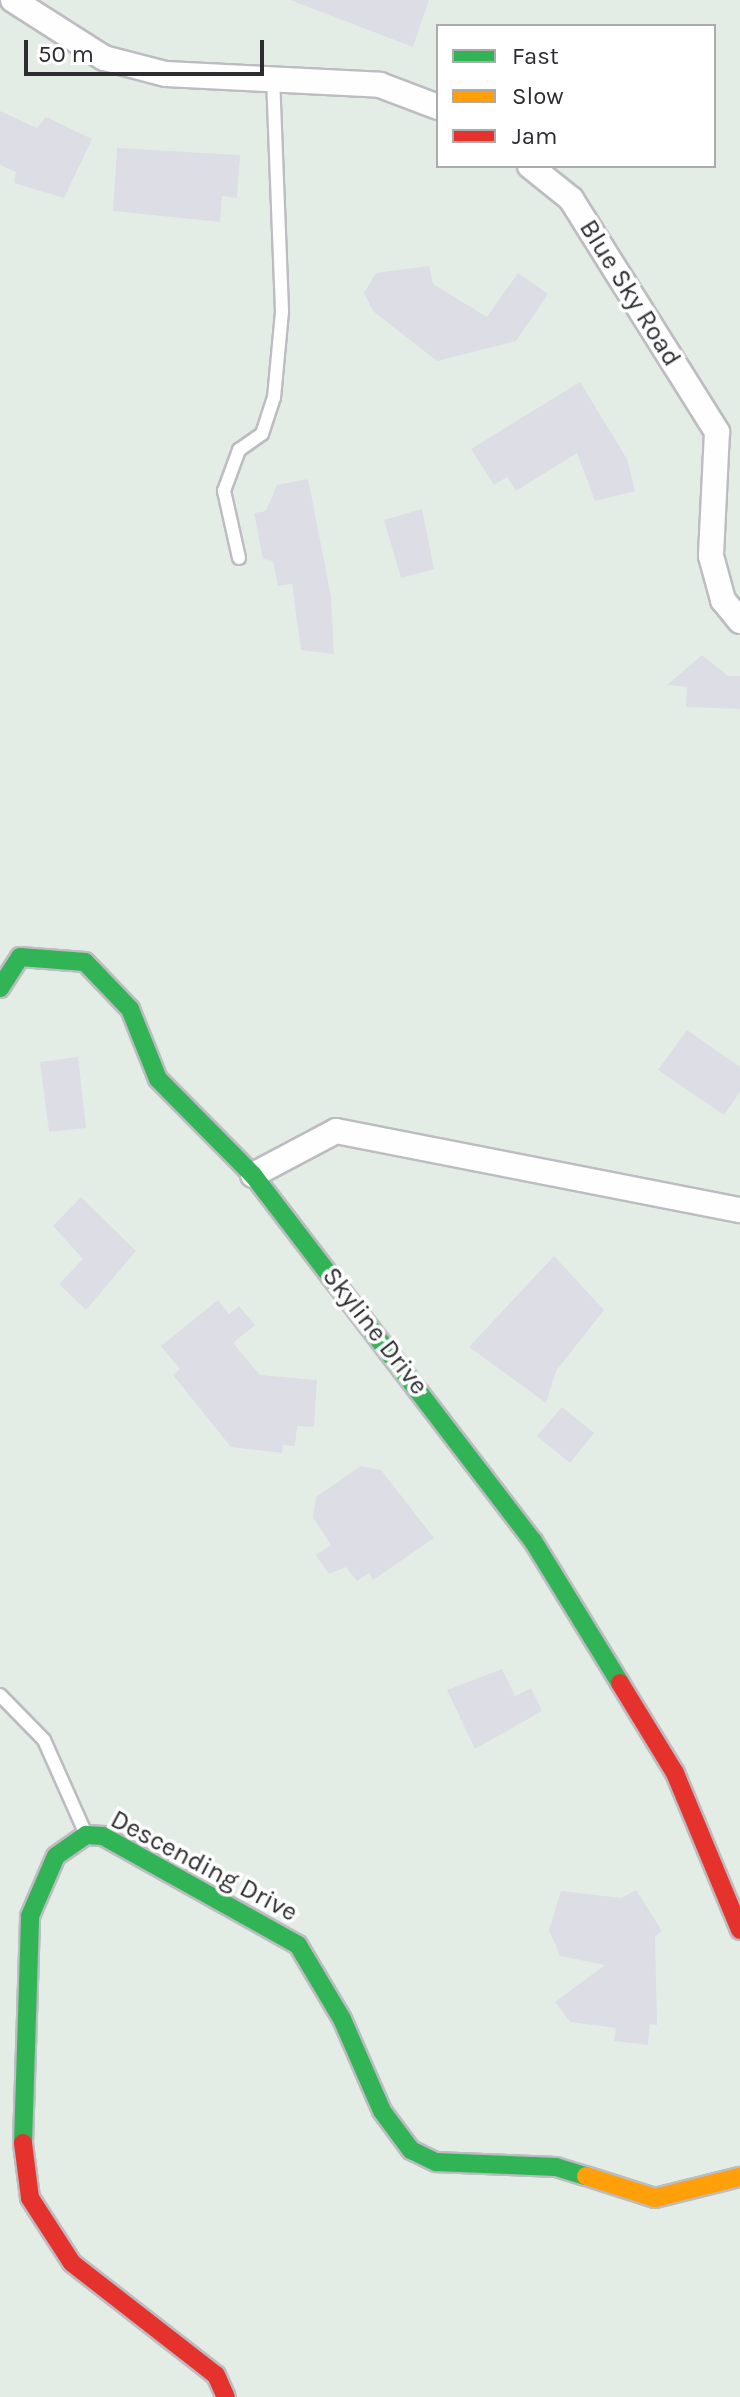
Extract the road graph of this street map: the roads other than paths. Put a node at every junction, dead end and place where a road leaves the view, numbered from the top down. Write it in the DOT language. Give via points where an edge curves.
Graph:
graph roads {
  1 [pos="13,0"];
  2 [pos="273,80"];
  3 [pos="436,106"];
  4 [pos="532,168"];
  5 [pos="239,558"];
  6 [pos="740,621"];
  7 [pos="0,988"];
  8 [pos="253,1175"];
  9 [pos="740,1210"];
  10 [pos="0,1695"];
  11 [pos="86,1835"];
  12 [pos="740,1930"];
  13 [pos="740,2177"];
  14 [pos="226,2397"];
  1 -- 2 [label="street" via="104,58 166,74"];
  2 -- 3 [label="street" via="380,85"];
  2 -- 5 [label="lane" via="282,311 274,398 262,434 239,450 224,491"];
  4 -- 6 [label="street, Blue Sky Road" via="571,199 717,432 711,556 723,600"];
  7 -- 8 [label="street, Skyline Drive" via="20,957 85,962 130,1009 158,1079"];
  8 -- 9 [label="street" via="336,1131"];
  8 -- 12 [label="street, Skyline Drive" via="533,1541 675,1773"];
  10 -- 11 [label="lane" via="44,1740"];
  11 -- 13 [label="street, Descending Drive" via="103,1836 298,1945 342,2019 382,2111 411,2150 436,2162 556,2167 655,2198"];
  11 -- 14 [label="street, Descending Drive" via="56,1856 30,1916 18,2110 30,2198 72,2263 216,2375"];
}
